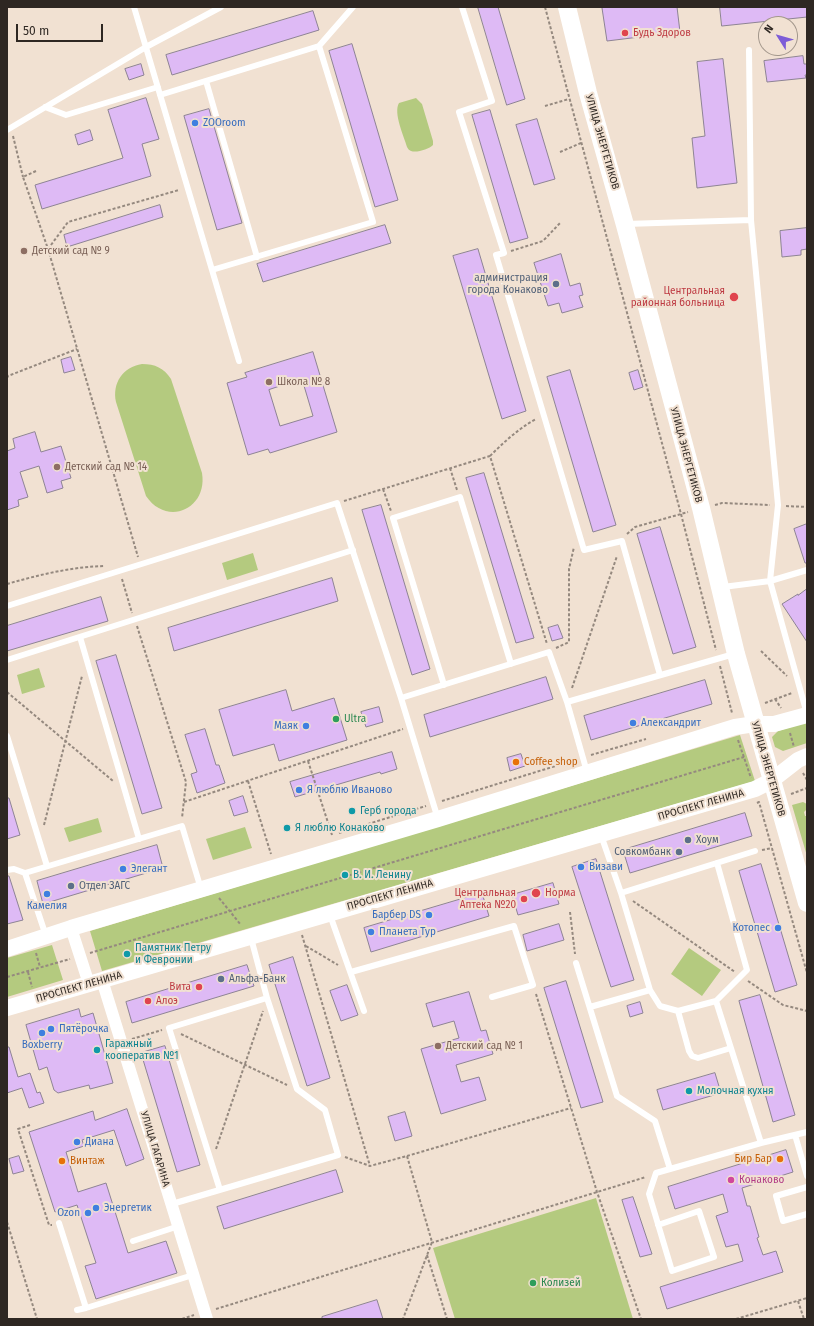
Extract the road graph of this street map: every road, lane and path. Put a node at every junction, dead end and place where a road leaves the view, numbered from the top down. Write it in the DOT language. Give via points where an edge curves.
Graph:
graph roads {
  1 [pos="134,7"];
  2 [pos="221,7"];
  3 [pos="353,7"];
  4 [pos="462,7"];
  5 [pos="545,7"];
  6 [pos="567,7"];
  7 [pos="211,9"];
  8 [pos="319,46"];
  9 [pos="146,47"];
  10 [pos="749,50"];
  11 [pos="206,81"];
  12 [pos="158,87"];
  13 [pos="160,95"];
  14 [pos="569,99"];
  15 [pos="545,106"];
  16 [pos="45,107"];
  17 [pos="9,129"];
  18 [pos="581,143"];
  19 [pos="560,152"];
  20 [pos="36,171"];
  21 [pos="24,176"];
  22 [pos="188,188"];
  23 [pos="751,220"];
  24 [pos="561,222"];
  25 [pos="625,224"];
  26 [pos="48,249"];
  27 [pos="504,253"];
  28 [pos="257,257"];
  29 [pos="212,270"];
  30 [pos="77,349"];
  31 [pos="239,362"];
  32 [pos="7,378"];
  33 [pos="544,415"];
  34 [pos="490,456"];
  35 [pos="450,468"];
  36 [pos="383,489"];
  37 [pos="460,496"];
  38 [pos="713,505"];
  39 [pos="778,505"];
  40 [pos="807,508"];
  41 [pos="689,511"];
  42 [pos="681,514"];
  43 [pos="393,518"];
  44 [pos="578,530"];
  45 [pos="622,542"];
  46 [pos="353,550"];
  47 [pos="140,564"];
  48 [pos="119,570"];
  49 [pos="807,570"];
  50 [pos="770,581"];
  51 [pos="7,584"];
  52 [pos="720,588"];
  53 [pos="7,606"];
  54 [pos="135,619"];
  55 [pos="80,637"];
  56 [pos="761,651"];
  57 [pos="549,652"];
  58 [pos="736,654"];
  59 [pos="718,659"];
  60 [pos="7,660"];
  61 [pos="86,660"];
  62 [pos="511,664"];
  63 [pos="660,675"];
  64 [pos="795,675"];
  65 [pos="444,685"];
  66 [pos="800,690"];
  67 [pos="7,692"];
  68 [pos="401,698"];
  69 [pos="775,699"];
  70 [pos="567,702"];
  71 [pos="765,703"];
  72 [pos="782,711"];
  73 [pos="725,715"];
  74 [pos="807,715"];
  75 [pos="755,724"];
  76 [pos="410,727"];
  77 [pos="789,731"];
  78 [pos="7,736"];
  79 [pos="650,738"];
  80 [pos="738,739"];
  81 [pos="66,741"];
  82 [pos="801,753"];
  83 [pos="744,758"];
  84 [pos="308,760"];
  85 [pos="585,765"];
  86 [pos="248,781"];
  87 [pos="752,781"];
  88 [pos="771,781"];
  89 [pos="807,788"];
  90 [pos="125,791"];
  91 [pos="790,794"];
  92 [pos="184,802"];
  93 [pos="751,804"];
  94 [pos="436,811"];
  95 [pos="182,826"];
  96 [pos="601,834"];
  97 [pos="139,839"];
  98 [pos="40,842"];
  99 [pos="755,851"];
  100 [pos="264,856"];
  101 [pos="717,863"];
  102 [pos="47,866"];
  103 [pos="7,870"];
  104 [pos="25,873"];
  105 [pos="208,891"];
  106 [pos="621,893"];
  107 [pos="807,903"];
  108 [pos="230,911"];
  109 [pos="570,912"];
  110 [pos="330,913"];
  111 [pos="71,928"];
  112 [pos="246,931"];
  113 [pos="46,936"];
  114 [pos="295,936"];
  115 [pos="306,946"];
  116 [pos="7,948"];
  117 [pos="80,956"];
  118 [pos="576,963"];
  119 [pos="351,972"];
  120 [pos="807,973"];
  121 [pos="741,976"];
  122 [pos="7,977"];
  123 [pos="95,982"];
  124 [pos="533,985"];
  125 [pos="650,990"];
  126 [pos="492,997"];
  127 [pos="267,998"];
  128 [pos="716,1000"];
  129 [pos="590,1007"];
  130 [pos="7,1008"];
  131 [pos="364,1011"];
  132 [pos="678,1011"];
  133 [pos="807,1011"];
  134 [pos="169,1028"];
  135 [pos="121,1043"];
  136 [pos="731,1048"];
  137 [pos="244,1065"];
  138 [pos="297,1090"];
  139 [pos="571,1108"];
  140 [pos="30,1125"];
  141 [pos="807,1132"];
  142 [pos="795,1135"];
  143 [pos="761,1143"];
  144 [pos="338,1155"];
  145 [pos="406,1156"];
  146 [pos="212,1164"];
  147 [pos="370,1166"];
  148 [pos="670,1169"];
  149 [pos="656,1173"];
  150 [pos="807,1176"];
  151 [pos="807,1187"];
  152 [pos="220,1190"];
  153 [pos="598,1192"];
  154 [pos="172,1204"];
  155 [pos="807,1214"];
  156 [pos="7,1222"];
  157 [pos="59,1223"];
  158 [pos="658,1225"];
  159 [pos="178,1226"];
  160 [pos="133,1241"];
  161 [pos="432,1242"];
  162 [pos="427,1255"];
  163 [pos="193,1275"];
  164 [pos="807,1298"];
  165 [pos="798,1301"];
  166 [pos="86,1308"];
  167 [pos="77,1310"];
  168 [pos="206,1316"];
  169 [pos="37,1319"];
  170 [pos="402,1319"];
  171 [pos="447,1319"];
  172 [pos="641,1319"];
  173 [pos="736,1319"];
  174 [pos="804,1319"];
  1 -- 9 [label="lane"];
  2 -- 7 [label="lane"];
  3 -- 8 [label="lane"];
  4 -- 27 [label="lane" via="492,101 459,112"];
  5 -- 14 [label="path"];
  6 -- 25 [label="main road, УЛИЦА ЭНЕРГЕТИКОВ"];
  7 -- 9 [label="lane"];
  8 -- 11 [label="lane"];
  8 -- 28 [label="lane" via="373,222"];
  9 -- 12 [label="lane"];
  9 -- 16 [label="lane"];
  10 -- 23 [label="lane"];
  11 -- 13 [label="lane"];
  11 -- 28 [label="lane"];
  12 -- 13 [label="lane"];
  12 -- 16 [label="lane" via="66,115"];
  13 -- 22 [label="lane"];
  14 -- 15 [label="path"];
  14 -- 18 [label="path"];
  16 -- 17 [label="lane"];
  17 -- 21 [label="path"];
  18 -- 19 [label="path"];
  18 -- 42 [label="path"];
  20 -- 21 [label="path"];
  21 -- 26 [label="path"];
  22 -- 26 [label="path" via="68,222"];
  22 -- 29 [label="lane"];
  23 -- 25 [label="lane"];
  23 -- 39 [label="lane"];
  24 -- 27 [label="path" via="543,241"];
  25 -- 52 [label="main road, УЛИЦА ЭНЕРГЕТИКОВ"];
  26 -- 30 [label="path"];
  27 -- 33 [label="lane" via="496,255"];
  28 -- 29 [label="lane"];
  29 -- 31 [label="lane"];
  30 -- 32 [label="path"];
  30 -- 47 [label="path"];
  33 -- 34 [label="path" via="511,436"];
  33 -- 44 [label="lane"];
  35 -- 37 [label="path"];
  36 -- 43 [label="path"];
  37 -- 43 [label="lane"];
  37 -- 62 [label="lane"];
  38 -- 39 [label="path"];
  39 -- 40 [label="path"];
  39 -- 50 [label="lane"];
  41 -- 42 [label="path"];
  42 -- 45 [label="path" via="635,527"];
  42 -- 59 [label="path"];
  43 -- 65 [label="lane"];
  44 -- 45 [label="lane" via="584,550"];
  44 -- 57 [label="path" via="569,569 569,642"];
  45 -- 63 [label="lane"];
  45 -- 70 [label="path"];
  46 -- 47 [label="lane" via="337,503"];
  46 -- 54 [label="lane"];
  46 -- 68 [label="lane"];
  47 -- 48 [label="lane"];
  48 -- 51 [label="path" via="94,566 38,575"];
  48 -- 53 [label="lane"];
  48 -- 54 [label="path"];
  49 -- 50 [label="lane"];
  50 -- 52 [label="lane"];
  50 -- 64 [label="lane"];
  52 -- 58 [label="main road, УЛИЦА ЭНЕРГЕТИКОВ"];
  54 -- 55 [label="lane"];
  54 -- 92 [label="path" via="186,782"];
  55 -- 60 [label="lane"];
  55 -- 61 [label="lane"];
  56 -- 64 [label="path" via="786,676"];
  57 -- 62 [label="lane"];
  57 -- 70 [label="lane"];
  58 -- 59 [label="lane"];
  58 -- 75 [label="main road, УЛИЦА ЭНЕРГЕТИКОВ"];
  59 -- 63 [label="lane"];
  59 -- 73 [label="path" via="732,713"];
  61 -- 81 [label="path"];
  61 -- 90 [label="lane"];
  62 -- 65 [label="lane"];
  63 -- 70 [label="lane"];
  64 -- 66 [label="lane"];
  65 -- 68 [label="lane"];
  66 -- 69 [label="path"];
  66 -- 74 [label="lane"];
  67 -- 81 [label="path"];
  68 -- 76 [label="lane"];
  69 -- 71 [label="path"];
  69 -- 72 [label="path"];
  70 -- 85 [label="lane"];
  74 -- 75 [label="street" via="774,724"];
  75 -- 85 [label="street"];
  75 -- 88 [label="main road, УЛИЦА ЭНЕРГЕТИКОВ"];
  76 -- 84 [label="path"];
  76 -- 94 [label="lane"];
  77 -- 82 [label="path"];
  78 -- 98 [label="lane"];
  79 -- 85 [label="path"];
  80 -- 83 [label="path"];
  81 -- 90 [label="path"];
  81 -- 98 [label="path"];
  82 -- 88 [label="street, ПРОСПЕКТ ЛЕНИНА" via="798,760"];
  83 -- 87 [label="path"];
  83 -- 108 [label="path"];
  84 -- 86 [label="path"];
  84 -- 94 [label="path" via="332,835"];
  85 -- 94 [label="street"];
  85 -- 94 [label="path"];
  86 -- 92 [label="path"];
  86 -- 100 [label="path" via="271,854"];
  88 -- 96 [label="street, ПРОСПЕКТ ЛЕНИНА" via="755,789"];
  88 -- 107 [label="main road, УЛИЦА ЭНЕРГЕТИКОВ"];
  89 -- 91 [label="path"];
  90 -- 97 [label="lane"];
  92 -- 95 [label="path"];
  93 -- 120 [label="path" via="759,802"];
  94 -- 105 [label="street"];
  95 -- 97 [label="lane"];
  95 -- 105 [label="lane"];
  96 -- 106 [label="lane"];
  96 -- 110 [label="street, ПРОСПЕКТ ЛЕНИНА"];
  97 -- 102 [label="lane"];
  98 -- 102 [label="lane"];
  99 -- 101 [label="lane"];
  101 -- 106 [label="lane"];
  101 -- 121 [label="lane" via="747,970"];
  102 -- 104 [label="lane"];
  103 -- 104 [label="lane" via="14,869"];
  104 -- 113 [label="lane"];
  105 -- 108 [label="path"];
  105 -- 111 [label="street"];
  106 -- 121 [label="path"];
  106 -- 125 [label="lane"];
  108 -- 112 [label="path"];
  108 -- 117 [label="path"];
  109 -- 118 [label="path"];
  110 -- 112 [label="street, ПРОСПЕКТ ЛЕНИНА"];
  110 -- 119 [label="lane"];
  111 -- 113 [label="street"];
  111 -- 117 [label="street, УЛИЦА ГАГАРИНА"];
  112 -- 123 [label="street, ПРОСПЕКТ ЛЕНИНА"];
  112 -- 127 [label="lane"];
  113 -- 116 [label="street"];
  114 -- 115 [label="path" via="302,934"];
  115 -- 119 [label="path"];
  115 -- 147 [label="path"];
  117 -- 122 [label="path"];
  117 -- 123 [label="street, УЛИЦА ГАГАРИНА"];
  118 -- 129 [label="lane"];
  119 -- 124 [label="lane" via="514,926"];
  119 -- 131 [label="lane"];
  121 -- 128 [label="lane"];
  121 -- 133 [label="path" via="783,1005"];
  123 -- 130 [label="street, ПРОСПЕКТ ЛЕНИНА"];
  123 -- 135 [label="street, УЛИЦА ГАГАРИНА"];
  124 -- 126 [label="lane"];
  124 -- 139 [label="path"];
  125 -- 129 [label="lane"];
  125 -- 132 [label="lane" via="660,1006"];
  127 -- 134 [label="lane"];
  127 -- 137 [label="path"];
  127 -- 138 [label="lane"];
  128 -- 132 [label="lane"];
  128 -- 136 [label="lane"];
  129 -- 148 [label="lane" via="617,1096 655,1121"];
  132 -- 136 [label="lane" via="692,1056 698,1058"];
  134 -- 135 [label="path"];
  134 -- 137 [label="path"];
  134 -- 146 [label="lane"];
  135 -- 154 [label="street, УЛИЦА ГАГАРИНА"];
  136 -- 143 [label="lane"];
  137 -- 138 [label="path"];
  137 -- 146 [label="path"];
  138 -- 144 [label="lane" via="325,1110"];
  139 -- 145 [label="path"];
  139 -- 153 [label="path"];
  140 -- 157 [label="path" via="18,1129 49,1225"];
  141 -- 142 [label="lane"];
  142 -- 143 [label="lane"];
  142 -- 150 [label="lane"];
  143 -- 148 [label="lane"];
  144 -- 147 [label="path"];
  144 -- 152 [label="lane"];
  145 -- 147 [label="path"];
  145 -- 161 [label="path"];
  146 -- 152 [label="lane"];
  148 -- 149 [label="lane"];
  149 -- 153 [label="path"];
  149 -- 158 [label="lane" via="649,1194"];
  151 -- 155 [label="lane" via="776,1196 783,1221"];
  152 -- 154 [label="lane"];
  153 -- 161 [label="path"];
  153 -- 172 [label="path"];
  154 -- 159 [label="street, УЛИЦА ГАГАРИНА"];
  156 -- 169 [label="path"];
  157 -- 166 [label="lane"];
  158 -- 158 [label="lane" via="699,1211 714,1257 672,1271"];
  159 -- 160 [label="lane"];
  159 -- 163 [label="street, УЛИЦА ГАГАРИНА"];
  161 -- 162 [label="path"];
  161 -- 168 [label="path"];
  162 -- 170 [label="path"];
  162 -- 171 [label="path"];
  163 -- 166 [label="lane"];
  163 -- 168 [label="street, УЛИЦА ГАГАРИНА"];
  164 -- 165 [label="path"];
  165 -- 173 [label="path"];
  165 -- 174 [label="path"];
  166 -- 167 [label="lane"];
}
